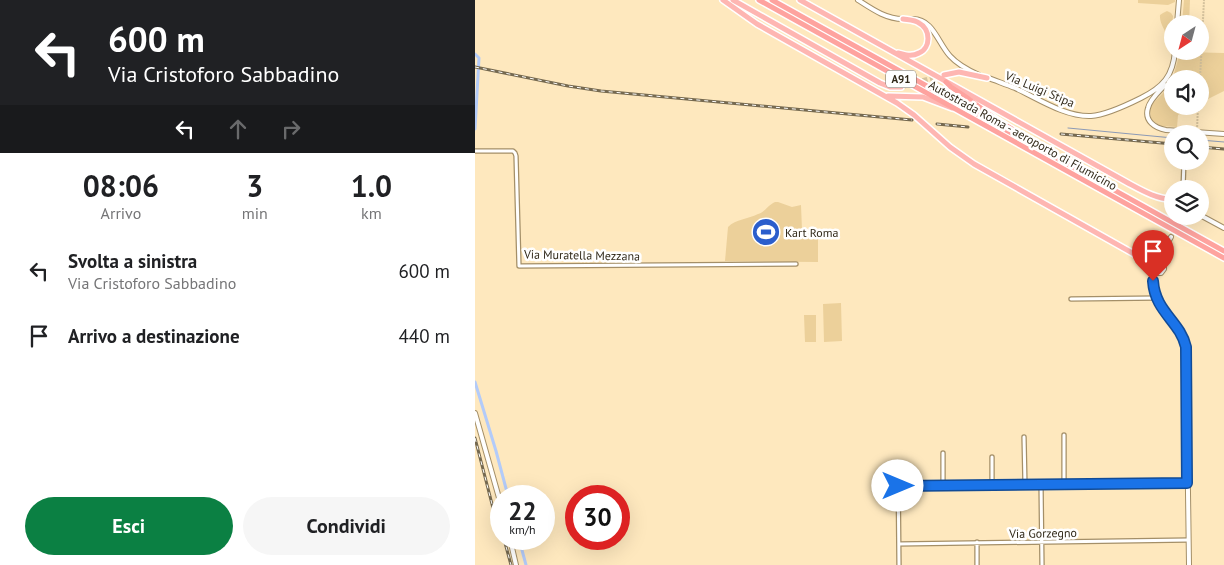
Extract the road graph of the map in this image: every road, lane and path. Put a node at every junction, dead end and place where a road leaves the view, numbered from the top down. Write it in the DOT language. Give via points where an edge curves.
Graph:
graph roads {
  1 [pos="723,0"];
  2 [pos="733,0"];
  3 [pos="759,0"];
  4 [pos="772,0"];
  5 [pos="800,0"];
  6 [pos="858,0"];
  7 [pos="1179,0"];
  8 [pos="1178,15"];
  9 [pos="903,19"];
  10 [pos="890,50"];
  11 [pos="944,75"];
  12 [pos="987,78"];
  13 [pos="946,82"];
  14 [pos="1164,83"];
  15 [pos="1164,86"];
  16 [pos="901,87"];
  17 [pos="882,94"];
  18 [pos="955,109"];
  19 [pos="1224,134"];
  20 [pos="1042,150"];
  21 [pos="475,151"];
  22 [pos="1164,198"];
  23 [pos="1209,220"];
  24 [pos="1224,228"];
  25 [pos="1171,237"];
  26 [pos="1203,246"];
  27 [pos="1224,251"];
  28 [pos="1224,258"];
  29 [pos="1160,260"];
  30 [pos="1224,262"];
  31 [pos="796,264"];
  32 [pos="1150,266"];
  33 [pos="1154,273"];
  34 [pos="1157,298"];
  35 [pos="1071,299"];
  36 [pos="475,413"];
  37 [pos="1064,435"];
  38 [pos="1024,437"];
  39 [pos="943,454"];
  40 [pos="991,457"];
  41 [pos="898,467"];
  42 [pos="1187,483"];
  43 [pos="1025,484"];
  44 [pos="1041,484"];
  45 [pos="1064,484"];
  46 [pos="496,485"];
  47 [pos="943,485"];
  48 [pos="992,485"];
  49 [pos="898,486"];
  50 [pos="1188,540"];
  51 [pos="977,542"];
  52 [pos="1042,542"];
  53 [pos="899,544"];
  54 [pos="513,550"];
  55 [pos="516,565"];
  56 [pos="899,565"];
  57 [pos="977,565"];
  58 [pos="1042,565"];
  59 [pos="1189,565"];
  1 -- 17 [label="highway" via="757,24"];
  2 -- 16 [label="highway" via="882,84"];
  3 -- 18 [label="highway, Autostrada Roma - aeroporto di Fiumicino / A91"];
  4 -- 20 [label="highway, Autostrada Roma - aeroporto di Fiumicino / A91"];
  5 -- 10 [label="highway"];
  6 -- 9 [label="street" via="887,16"];
  7 -- 8 [label="street"];
  9 -- 10 [label="highway" via="922,25 928,34 927,44 920,53 912,55"];
  9 -- 12 [label="street, Via Luigi Stipa" via="926,23 953,59"];
  10 -- 13 [label="highway"];
  11 -- 12 [label="highway" via="959,72"];
  12 -- 14 [label="street, Via Luigi Stipa" via="1064,111 1087,116 1108,112 1140,99"];
  13 -- 20 [label="highway"];
  13 -- 22 [label="highway" via="1132,185"];
  15 -- 19 [label="street" via="1148,107 1149,121 1154,126"];
  17 -- 18 [label="highway" via="923,97"];
  17 -- 32 [label="highway" via="913,114 974,164 1143,259"];
  18 -- 26 [label="highway, Autostrada Roma - aeroporto di Fiumicino / A91"];
  20 -- 27 [label="highway, Autostrada Roma - aeroporto di Fiumicino / A91"];
  21 -- 31 [label="street, Via Muratella Mezzana" via="515,153 519,266"];
  23 -- 24 [label="street"];
  25 -- 29 [label="street"];
  26 -- 28 [label="highway, Autostrada Roma - aeroporto di Fiumicino / A91"];
  26 -- 30 [label="highway"];
  29 -- 32 [label="street" via="1153,260"];
  29 -- 33 [label="street" via="1164,270"];
  32 -- 33 [label="street"];
  33 -- 34 [label="street"];
  34 -- 35 [label="street"];
  34 -- 42 [label="street" via="1186,347"];
  36 -- 46 [label="street"];
  37 -- 45 [label="street"];
  38 -- 43 [label="street"];
  39 -- 47 [label="street"];
  40 -- 48 [label="street"];
  41 -- 49 [label="street"];
  42 -- 45 [label="street"];
  42 -- 50 [label="street"];
  43 -- 44 [label="street"];
  43 -- 48 [label="street"];
  44 -- 45 [label="street"];
  44 -- 52 [label="street"];
  47 -- 48 [label="street"];
  47 -- 49 [label="street"];
  49 -- 53 [label="street"];
  50 -- 52 [label="street, Via Gorzegno"];
  50 -- 59 [label="street"];
  51 -- 52 [label="street, Via Gorzegno"];
  51 -- 53 [label="street, Via Gorzegno"];
  51 -- 57 [label="street"];
  52 -- 58 [label="street"];
  53 -- 56 [label="street"];
  54 -- 55 [label="street"];
}
